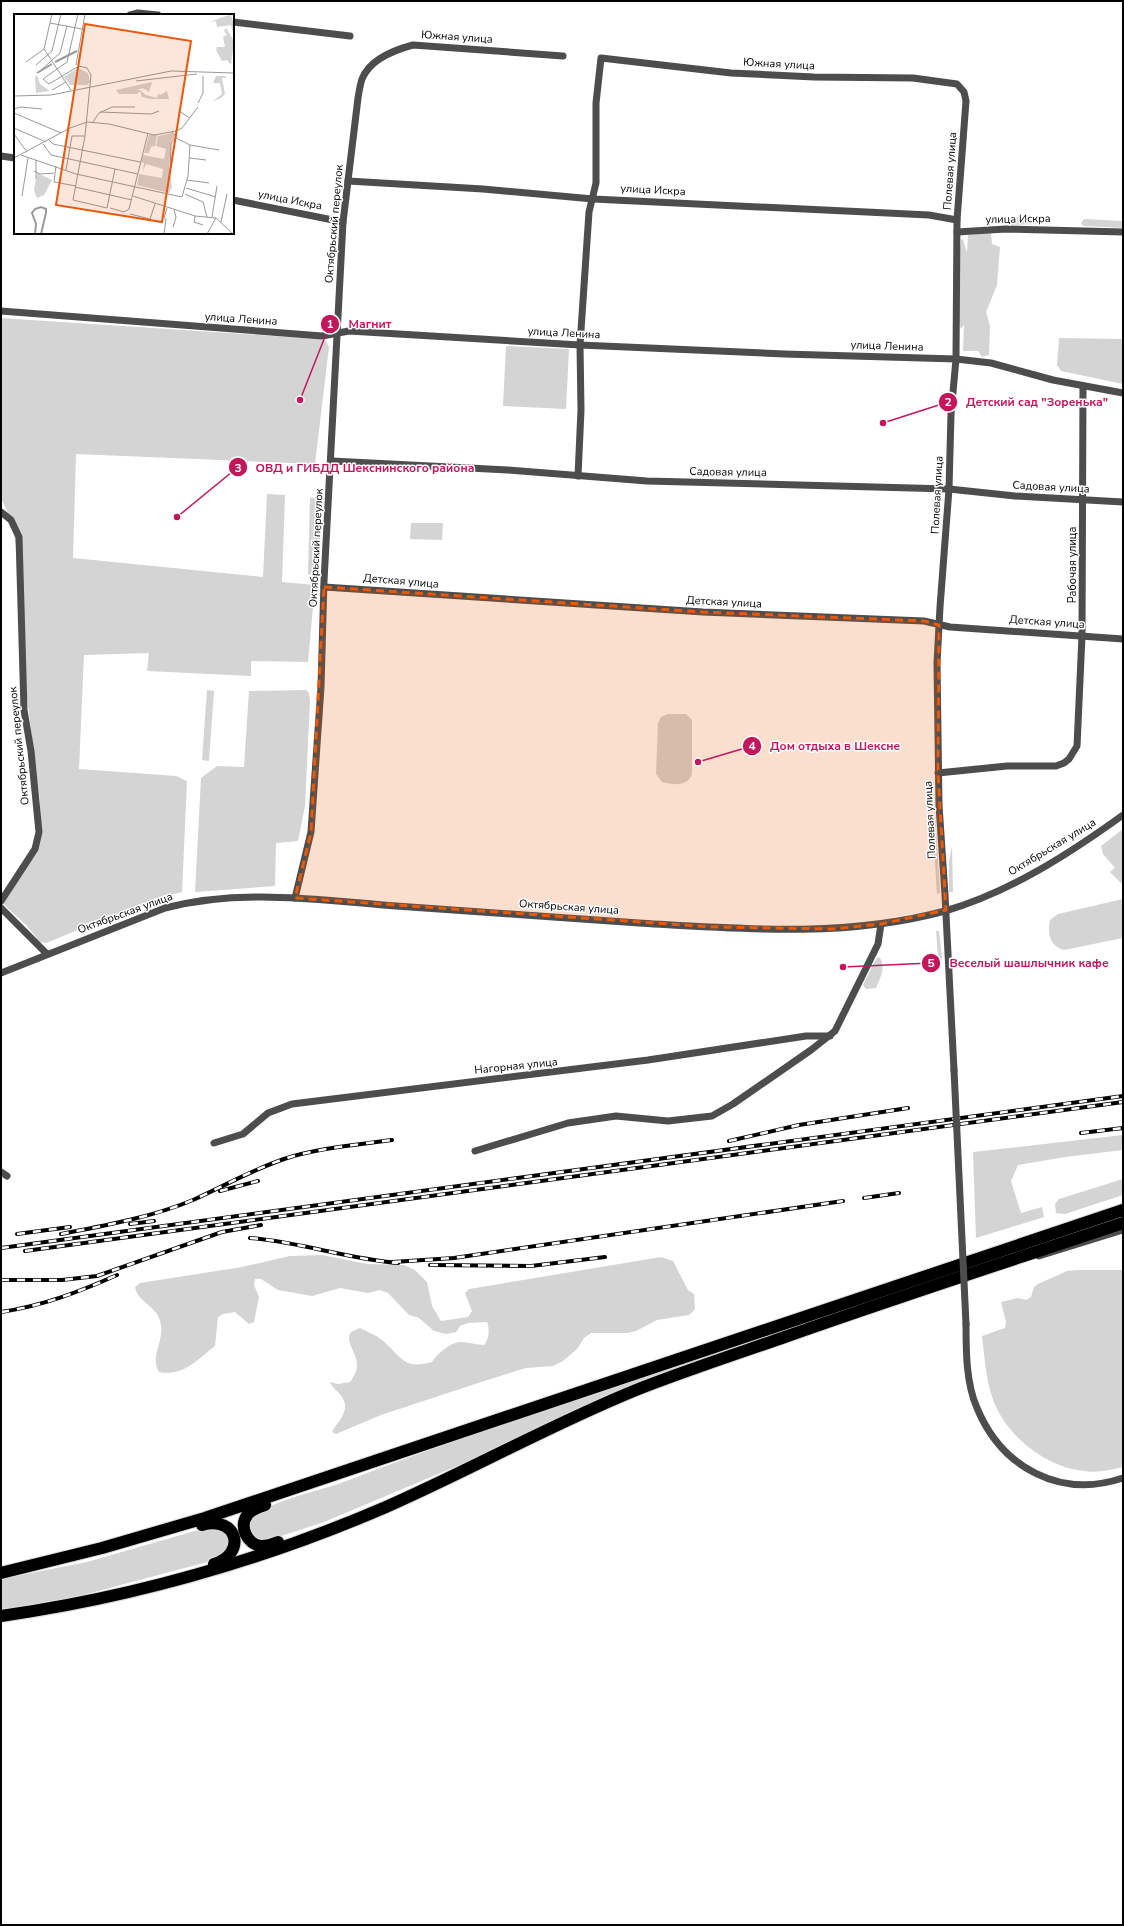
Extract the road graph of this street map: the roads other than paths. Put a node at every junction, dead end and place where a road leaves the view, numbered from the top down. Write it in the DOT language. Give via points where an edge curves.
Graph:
graph roads {
  1 [pos="134,14"];
  2 [pos="148,14"];
  3 [pos="234,22"];
  4 [pos="350,36"];
  5 [pos="564,56"];
  6 [pos="362,79"];
  7 [pos="957,84"];
  8 [pos="1,156"];
  9 [pos="14,158"];
  10 [pos="348,181"];
  11 [pos="592,199"];
  12 [pos="234,200"];
  13 [pos="957,220"];
  14 [pos="343,222"];
  15 [pos="957,232"];
  16 [pos="1123,232"];
  17 [pos="1,311"];
  18 [pos="337,333"];
  19 [pos="580,345"];
  20 [pos="956,359"];
  21 [pos="1083,386"];
  22 [pos="1123,393"];
  23 [pos="332,462"];
  24 [pos="578,476"];
  25 [pos="949,489"];
  26 [pos="1083,499"];
  27 [pos="1123,502"];
  28 [pos="1,512"];
  29 [pos="324,587"];
  30 [pos="939,625"];
  31 [pos="1082,636"];
  32 [pos="1123,639"];
  33 [pos="938,773"];
  34 [pos="1123,815"];
  35 [pos="295,898"];
  36 [pos="1,901"];
  37 [pos="1,908"];
  38 [pos="946,910"];
  39 [pos="881,924"];
  40 [pos="47,954"];
  41 [pos="1,974"];
  42 [pos="830,1036"];
  43 [pos="214,1143"];
  44 [pos="475,1152"];
  45 [pos="1123,1210"];
  46 [pos="1123,1223"];
  47 [pos="1123,1230"];
  48 [pos="992,1267"];
  49 [pos="408,1451"];
  50 [pos="486,1460"];
  51 [pos="1123,1478"];
  52 [pos="1,1573"];
  53 [pos="46,1609"];
  54 [pos="1,1616"];
  1 -- 2 [label="street"];
  3 -- 4 [label="street"];
  5 -- 6 [label="street, Южная улица" via="413,45 393,50 379,59"];
  6 -- 10 [label="street, Октябрьский переулок"];
  7 -- 11 [label="street, Южная улица" via="913,78 731,73 601,58 596,103 596,183"];
  7 -- 13 [label="street, Полевая улица" via="964,92 966,101"];
  8 -- 9 [label="street"];
  10 -- 11 [label="street, улица Искра"];
  10 -- 14 [label="street, Октябрьский переулок"];
  11 -- 13 [label="street, улица Искра" via="921,215"];
  11 -- 19 [label="street"];
  12 -- 14 [label="street, улица Искра"];
  13 -- 15 [label="street, Полевая улица"];
  14 -- 18 [label="street, Октябрьский переулок"];
  15 -- 16 [label="street, улица Искра" via="1006,229"];
  15 -- 20 [label="street, Полевая улица"];
  17 -- 18 [label="street, улица Ленина" via="322,336"];
  18 -- 19 [label="street, улица Ленина" via="349,331"];
  18 -- 23 [label="street, Октябрьский переулок"];
  19 -- 20 [label="street, улица Ленина"];
  19 -- 24 [label="street"];
  20 -- 21 [label="street, улица Ленина" via="991,363"];
  20 -- 25 [label="street, Полевая улица" via="951,414"];
  21 -- 22 [label="street, улица Ленина"];
  21 -- 26 [label="street, Рабочая улица"];
  23 -- 24 [label="street, Садовая улица" via="502,469"];
  23 -- 29 [label="street, Октябрьский переулок"];
  24 -- 25 [label="street, Садовая улица" via="647,481"];
  25 -- 26 [label="street, Садовая улица" via="1015,496"];
  25 -- 30 [label="street, Полевая улица"];
  26 -- 27 [label="street, Садовая улица"];
  26 -- 31 [label="street, Рабочая улица"];
  28 -- 36 [label="street, Октябрьский переулок" via="11,520 19,537 24,710 39,832 35,849"];
  29 -- 30 [label="street, Детская улица" via="696,612 924,621"];
  29 -- 35 [label="street, Октябрьский переулок" via="321,687 311,832"];
  30 -- 31 [label="street, Детская улица"];
  30 -- 33 [label="street, Полевая улица"];
  31 -- 32 [label="street, Детская улица"];
  31 -- 33 [label="street, Рабочая улица" via="1077,746 1064,763 1045,767 1007,766"];
  33 -- 38 [label="street, Полевая улица"];
  34 -- 38 [label="street, Октябрьская улица" via="1031,874"];
  35 -- 39 [label="street, Октябрьская улица" via="712,927 833,929"];
  35 -- 40 [label="street, Октябрьская улица" via="237,896 190,901"];
  37 -- 40 [label="street"];
  38 -- 39 [label="street, Октябрьская улица"];
  38 -- 51 [label="street, Полевая улица, bridge" via="968,1368 973,1397 987,1428 1002,1448 1036,1474 1062,1483 1094,1485"];
  39 -- 42 [label="street" via="878,944 840,1024"];
  40 -- 41 [label="street, Октябрьская улица"];
  42 -- 43 [label="street, Нагорная улица" via="806,1036 648,1060 292,1104 268,1113 243,1134"];
  42 -- 44 [label="street" via="712,1116 668,1120 616,1116 568,1123"];
  45 -- 49 [label="highway"];
  46 -- 48 [label="highway"];
  47 -- 48 [label="street" via="1053,1253"];
  48 -- 50 [label="highway" via="656,1382 561,1423"];
  49 -- 50 [label="highway" via="341,1479 254,1510 245,1519 246,1536 257,1545 273,1544"];
  49 -- 52 [label="highway" via="154,1534"];
  50 -- 53 [label="highway" via="373,1513 274,1550 157,1586"];
  52 -- 53 [label="highway" via="83,1560 210,1523 224,1525 232,1533 233,1550 219,1562"];
  53 -- 54 [label="highway"];
}
